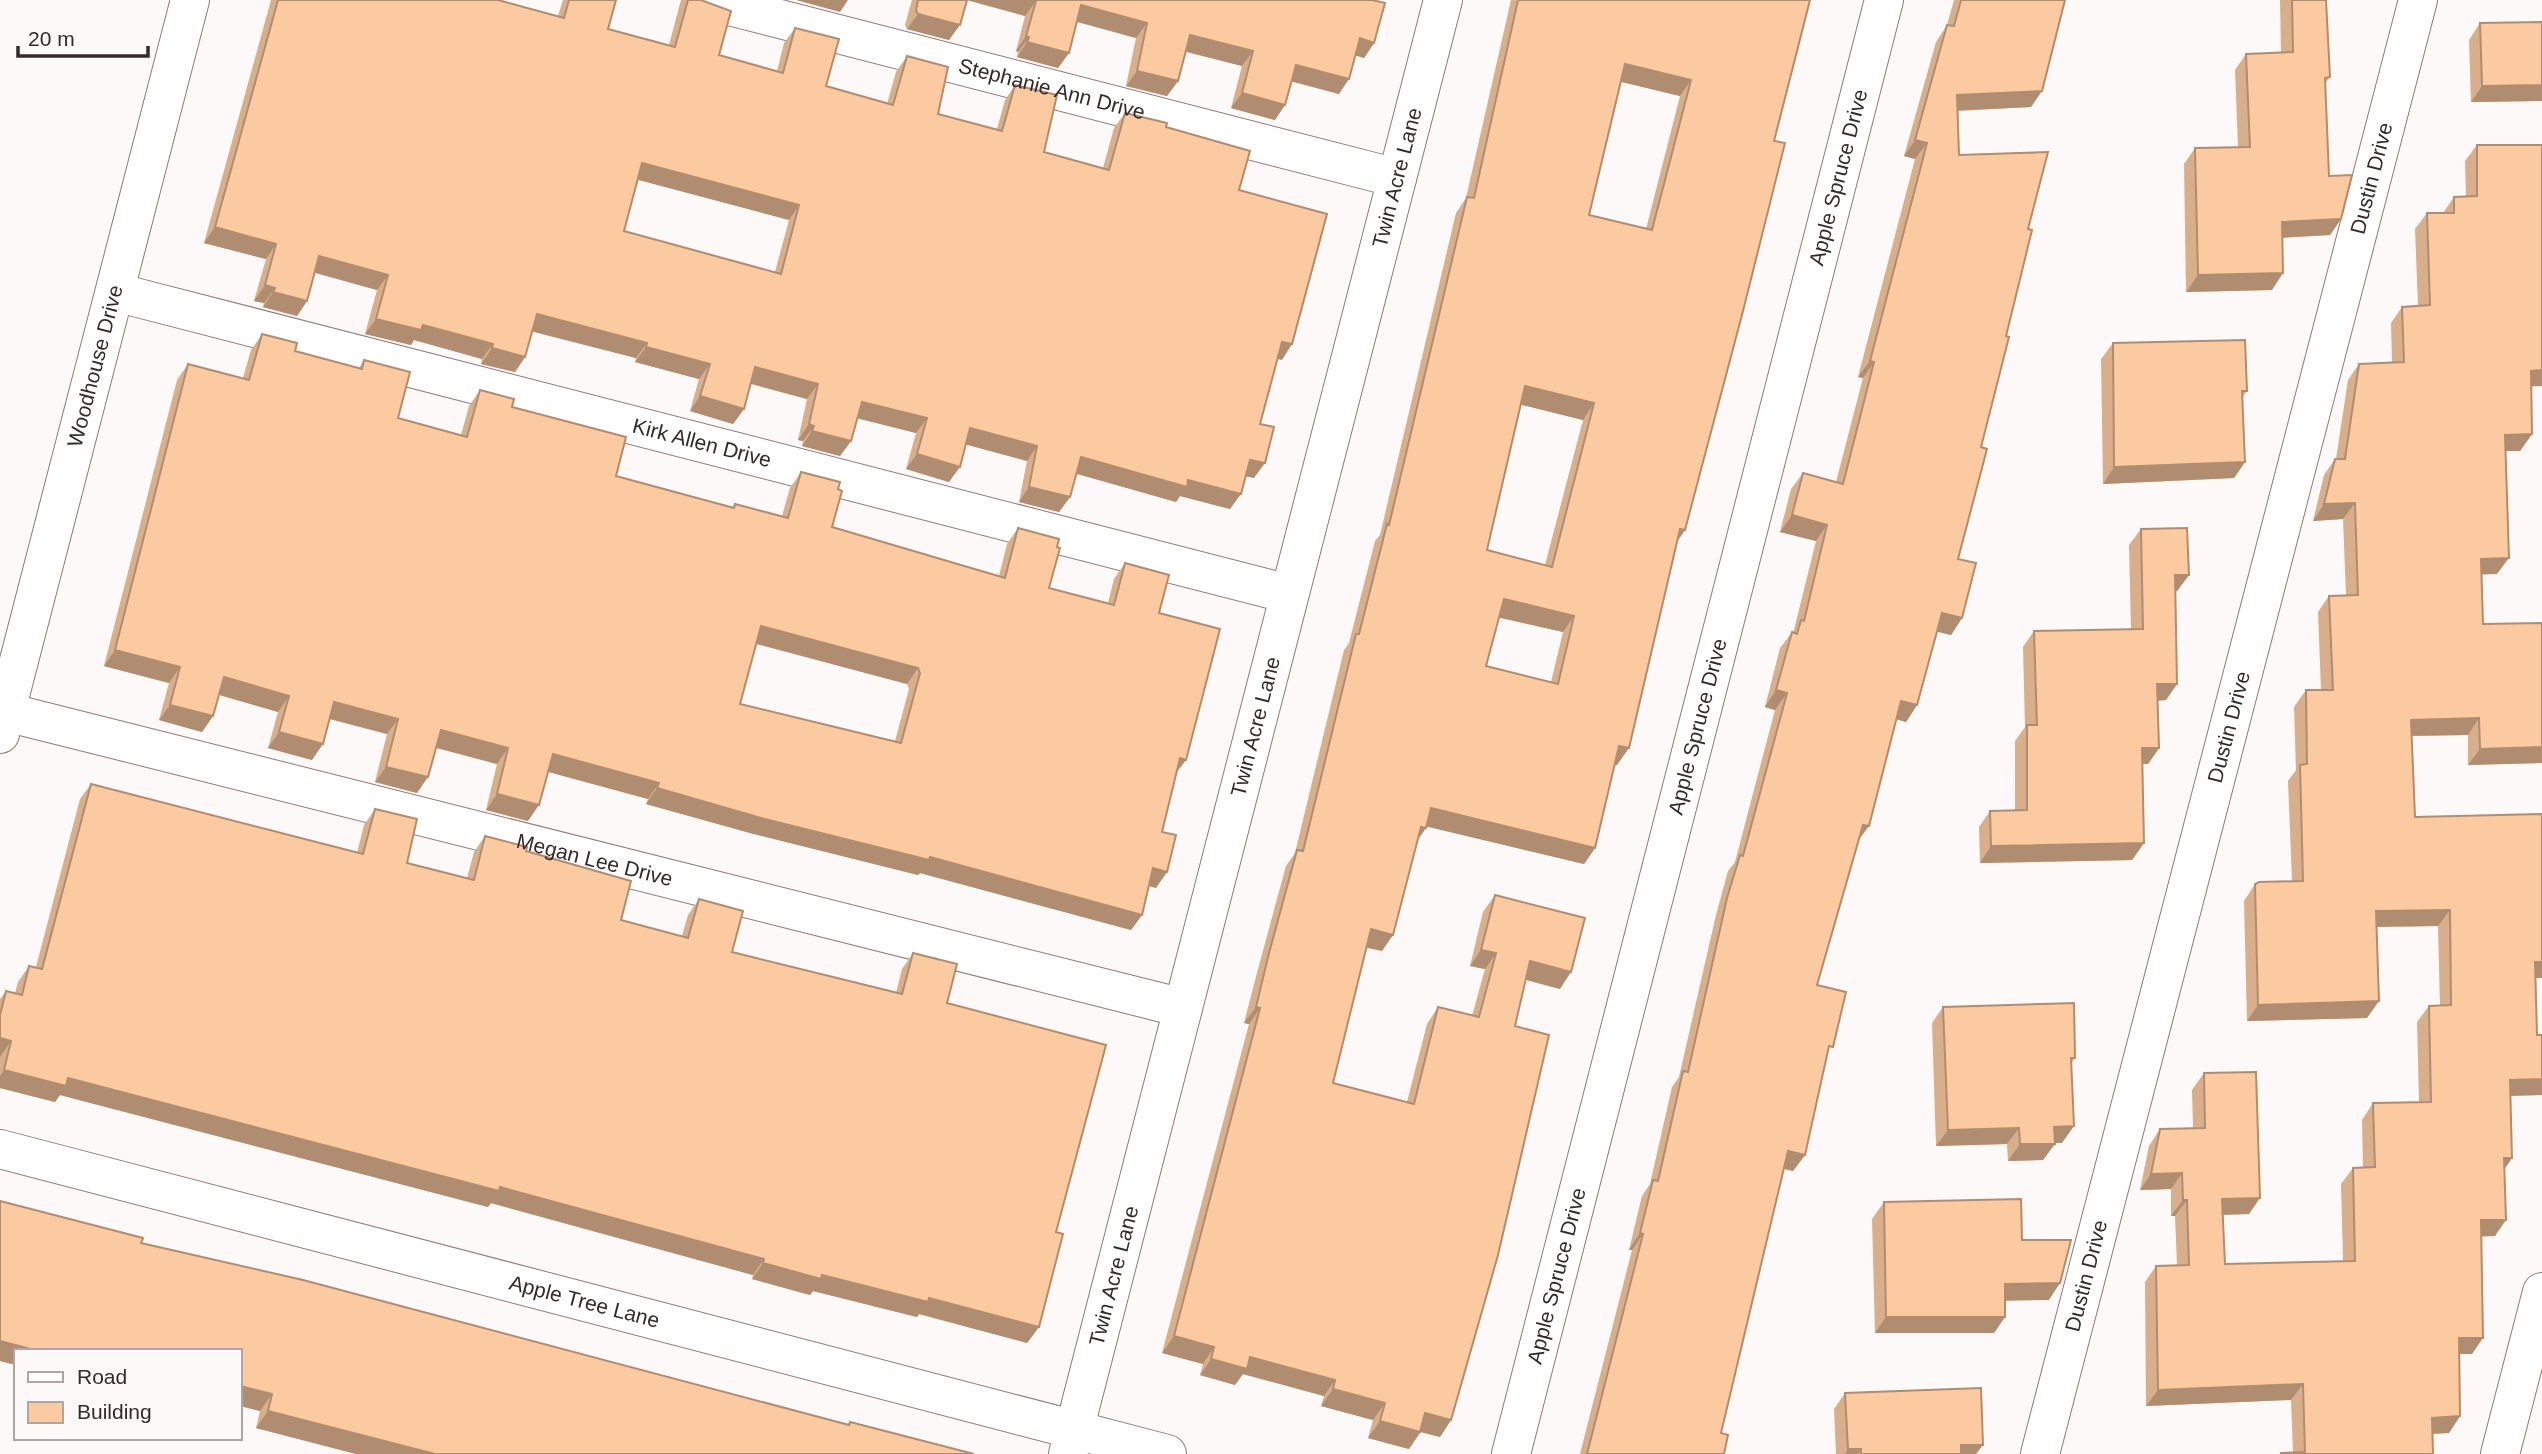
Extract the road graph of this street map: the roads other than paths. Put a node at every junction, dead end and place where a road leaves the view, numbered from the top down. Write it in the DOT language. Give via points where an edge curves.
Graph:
graph roads {
  1 [pos="190,0"];
  2 [pos="706,0"];
  3 [pos="1443,0"];
  4 [pos="1884,0"];
  5 [pos="2418,0"];
  6 [pos="1397,178"];
  7 [pos="115,292"];
  8 [pos="1289,594"];
  9 [pos="3,723"];
  10 [pos="1183,1008"];
  11 [pos="0,1149"];
  12 [pos="2542,1292"];
  13 [pos="1071,1442"];
  14 [pos="1167,1454"];
  15 [pos="1511,1454"];
  16 [pos="2040,1454"];
  17 [pos="2500,1454"];
  1 -- 7 [label="street, Woodhouse Drive"];
  2 -- 6 [label="street, Stephanie Ann Drive"];
  3 -- 6 [label="street, Twin Acre Lane"];
  4 -- 15 [label="street, Apple Spruce Drive"];
  5 -- 16 [label="street, Dustin Drive"];
  6 -- 8 [label="street, Twin Acre Lane"];
  7 -- 8 [label="street, Kirk Allen Drive"];
  7 -- 9 [label="street, Woodhouse Drive"];
  8 -- 10 [label="street, Twin Acre Lane"];
  9 -- 10 [label="street, Megan Lee Drive"];
  10 -- 13 [label="street, Twin Acre Lane"];
  11 -- 13 [label="street, Apple Tree Lane"];
  12 -- 17 [label="street"];
  13 -- 14 [label="street, Apple Tree Lane"];
}
